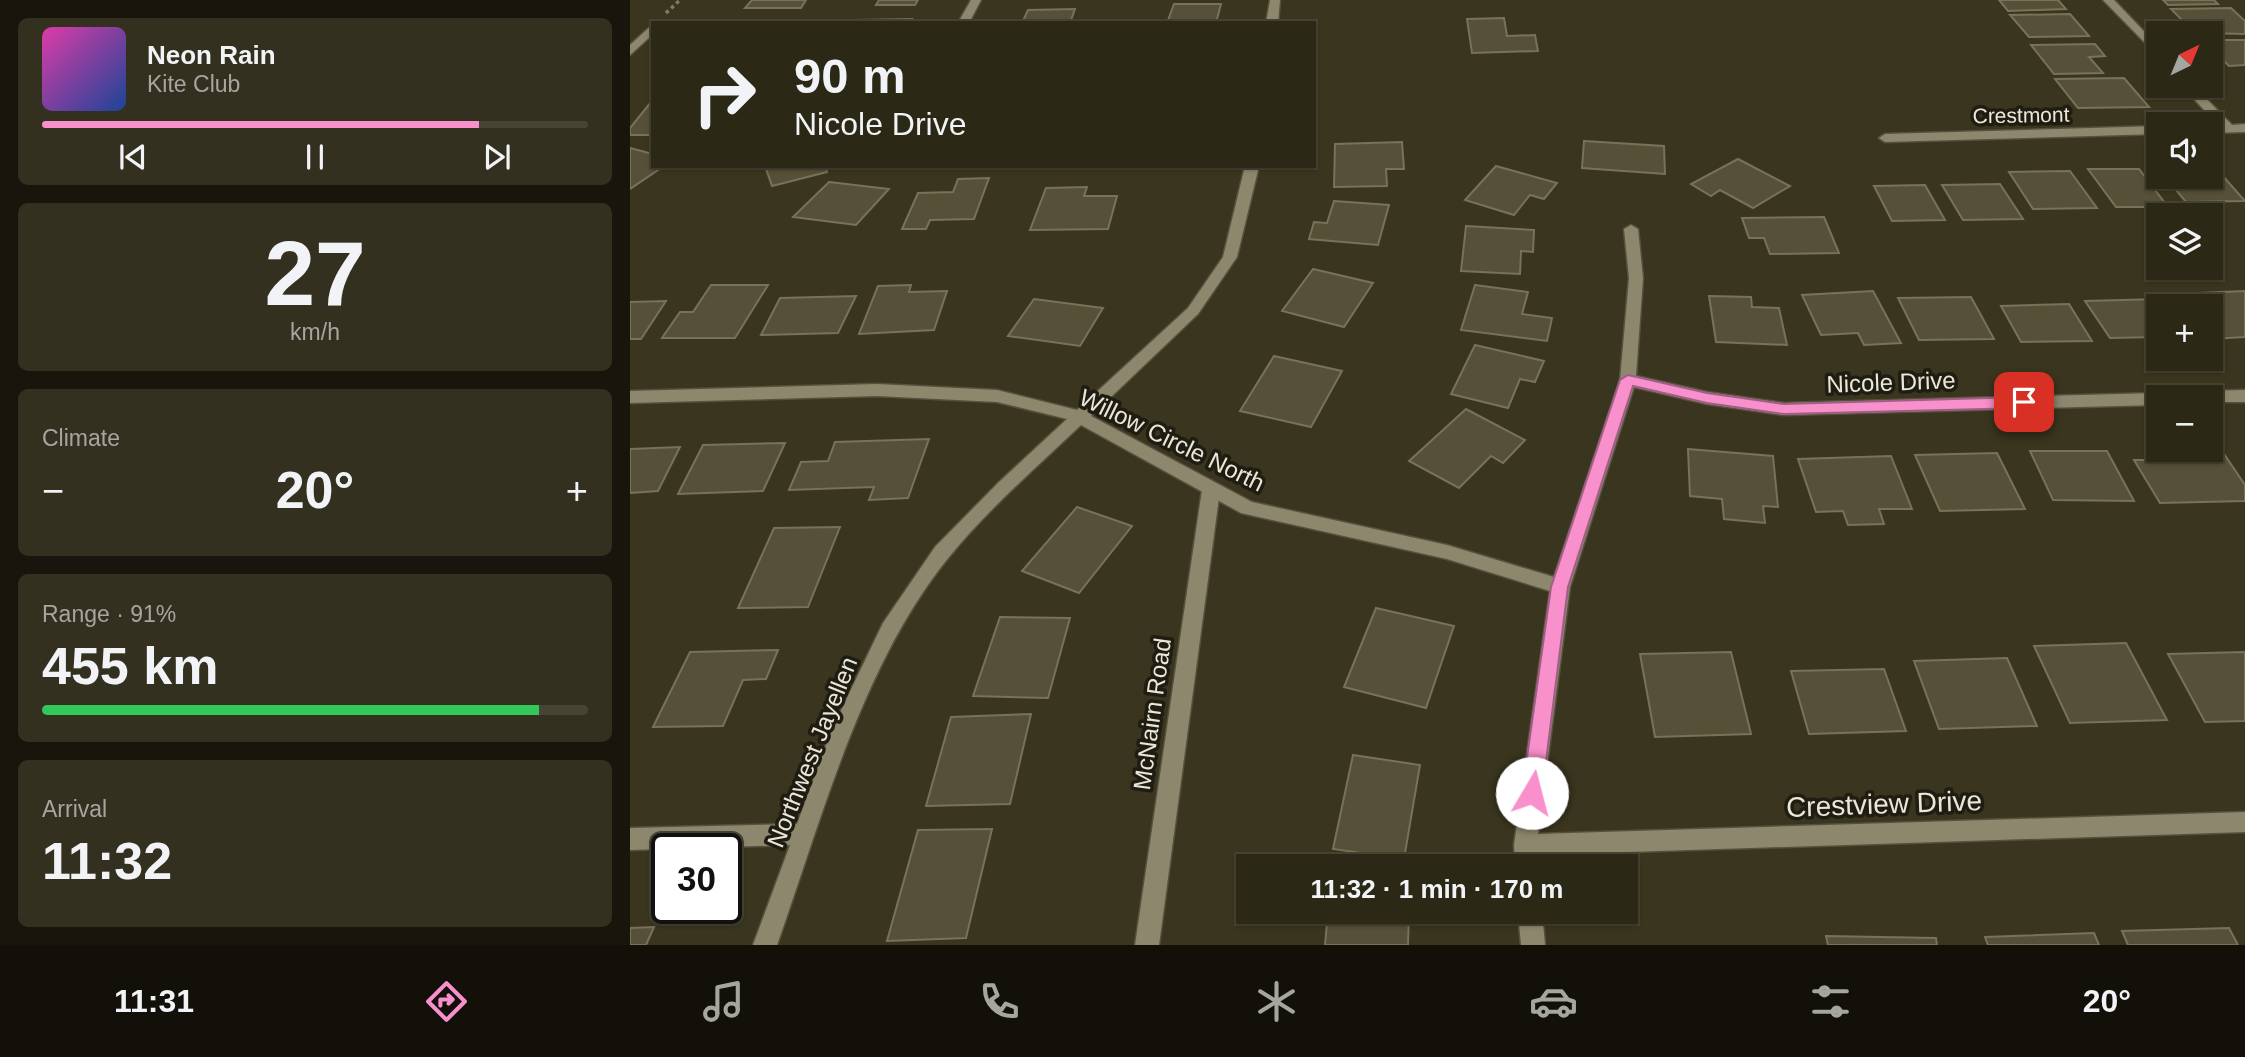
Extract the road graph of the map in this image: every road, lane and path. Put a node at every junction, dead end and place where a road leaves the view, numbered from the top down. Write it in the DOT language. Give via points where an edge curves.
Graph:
graph roads {
  1 [pos="680,0"];
  2 [pos="976,0"];
  3 [pos="1275,0"];
  4 [pos="2108,0"];
  5 [pos="658,21"];
  6 [pos="964,21"];
  7 [pos="1272,21"];
  8 [pos="651,28"];
  9 [pos="2146,40"];
  10 [pos="630,51"];
  11 [pos="2199,98"];
  12 [pos="2245,128"];
  13 [pos="2223,129"];
  14 [pos="2228,129"];
  15 [pos="2146,131"];
  16 [pos="1885,138"];
  17 [pos="1252,168"];
  18 [pos="1631,229"];
  19 [pos="1628,380"];
  20 [pos="2245,396"];
  21 [pos="630,397"];
  22 [pos="2223,397"];
  23 [pos="2146,398"];
  24 [pos="1080,417"];
  25 [pos="1211,490"];
  26 [pos="1560,587"];
  27 [pos="2245,822"];
  28 [pos="805,834"];
  29 [pos="630,839"];
  30 [pos="1526,854"];
  31 [pos="1548,854"];
  32 [pos="1531,924"];
  33 [pos="765,945"];
  34 [pos="1147,945"];
  35 [pos="1533,945"];
  1 -- 5 [label="path"];
  2 -- 6 [label="street"];
  3 -- 7 [label="street"];
  4 -- 9 [label="street"];
  8 -- 10 [label="street"];
  11 -- 14 [label="street"];
  12 -- 14 [label="street"];
  13 -- 14 [label="street"];
  15 -- 16 [label="street, Crestmont"];
  17 -- 24 [label="street, Northwest Jayellen" via="1230,257 1193,311"];
  18 -- 19 [label="street" via="1636,278"];
  19 -- 23 [label="street, Nicole Drive" via="1784,409"];
  19 -- 26 [label="street"];
  20 -- 22 [label="street"];
  21 -- 24 [label="street, Willow Circle North" via="877,390 997,396"];
  24 -- 25 [label="street, Willow Circle North"];
  24 -- 28 [label="street, Northwest Jayellen" via="942,552 890,629 842,730"];
  25 -- 26 [label="street, Willow Circle North" via="1247,508 1447,552"];
  25 -- 34 [label="street, McNairn Road"];
  26 -- 30 [label="street"];
  27 -- 31 [label="street, Crestview Drive"];
  28 -- 29 [label="street"];
  28 -- 33 [label="street, Northwest Jayellen"];
  32 -- 35 [label="street"];
}
